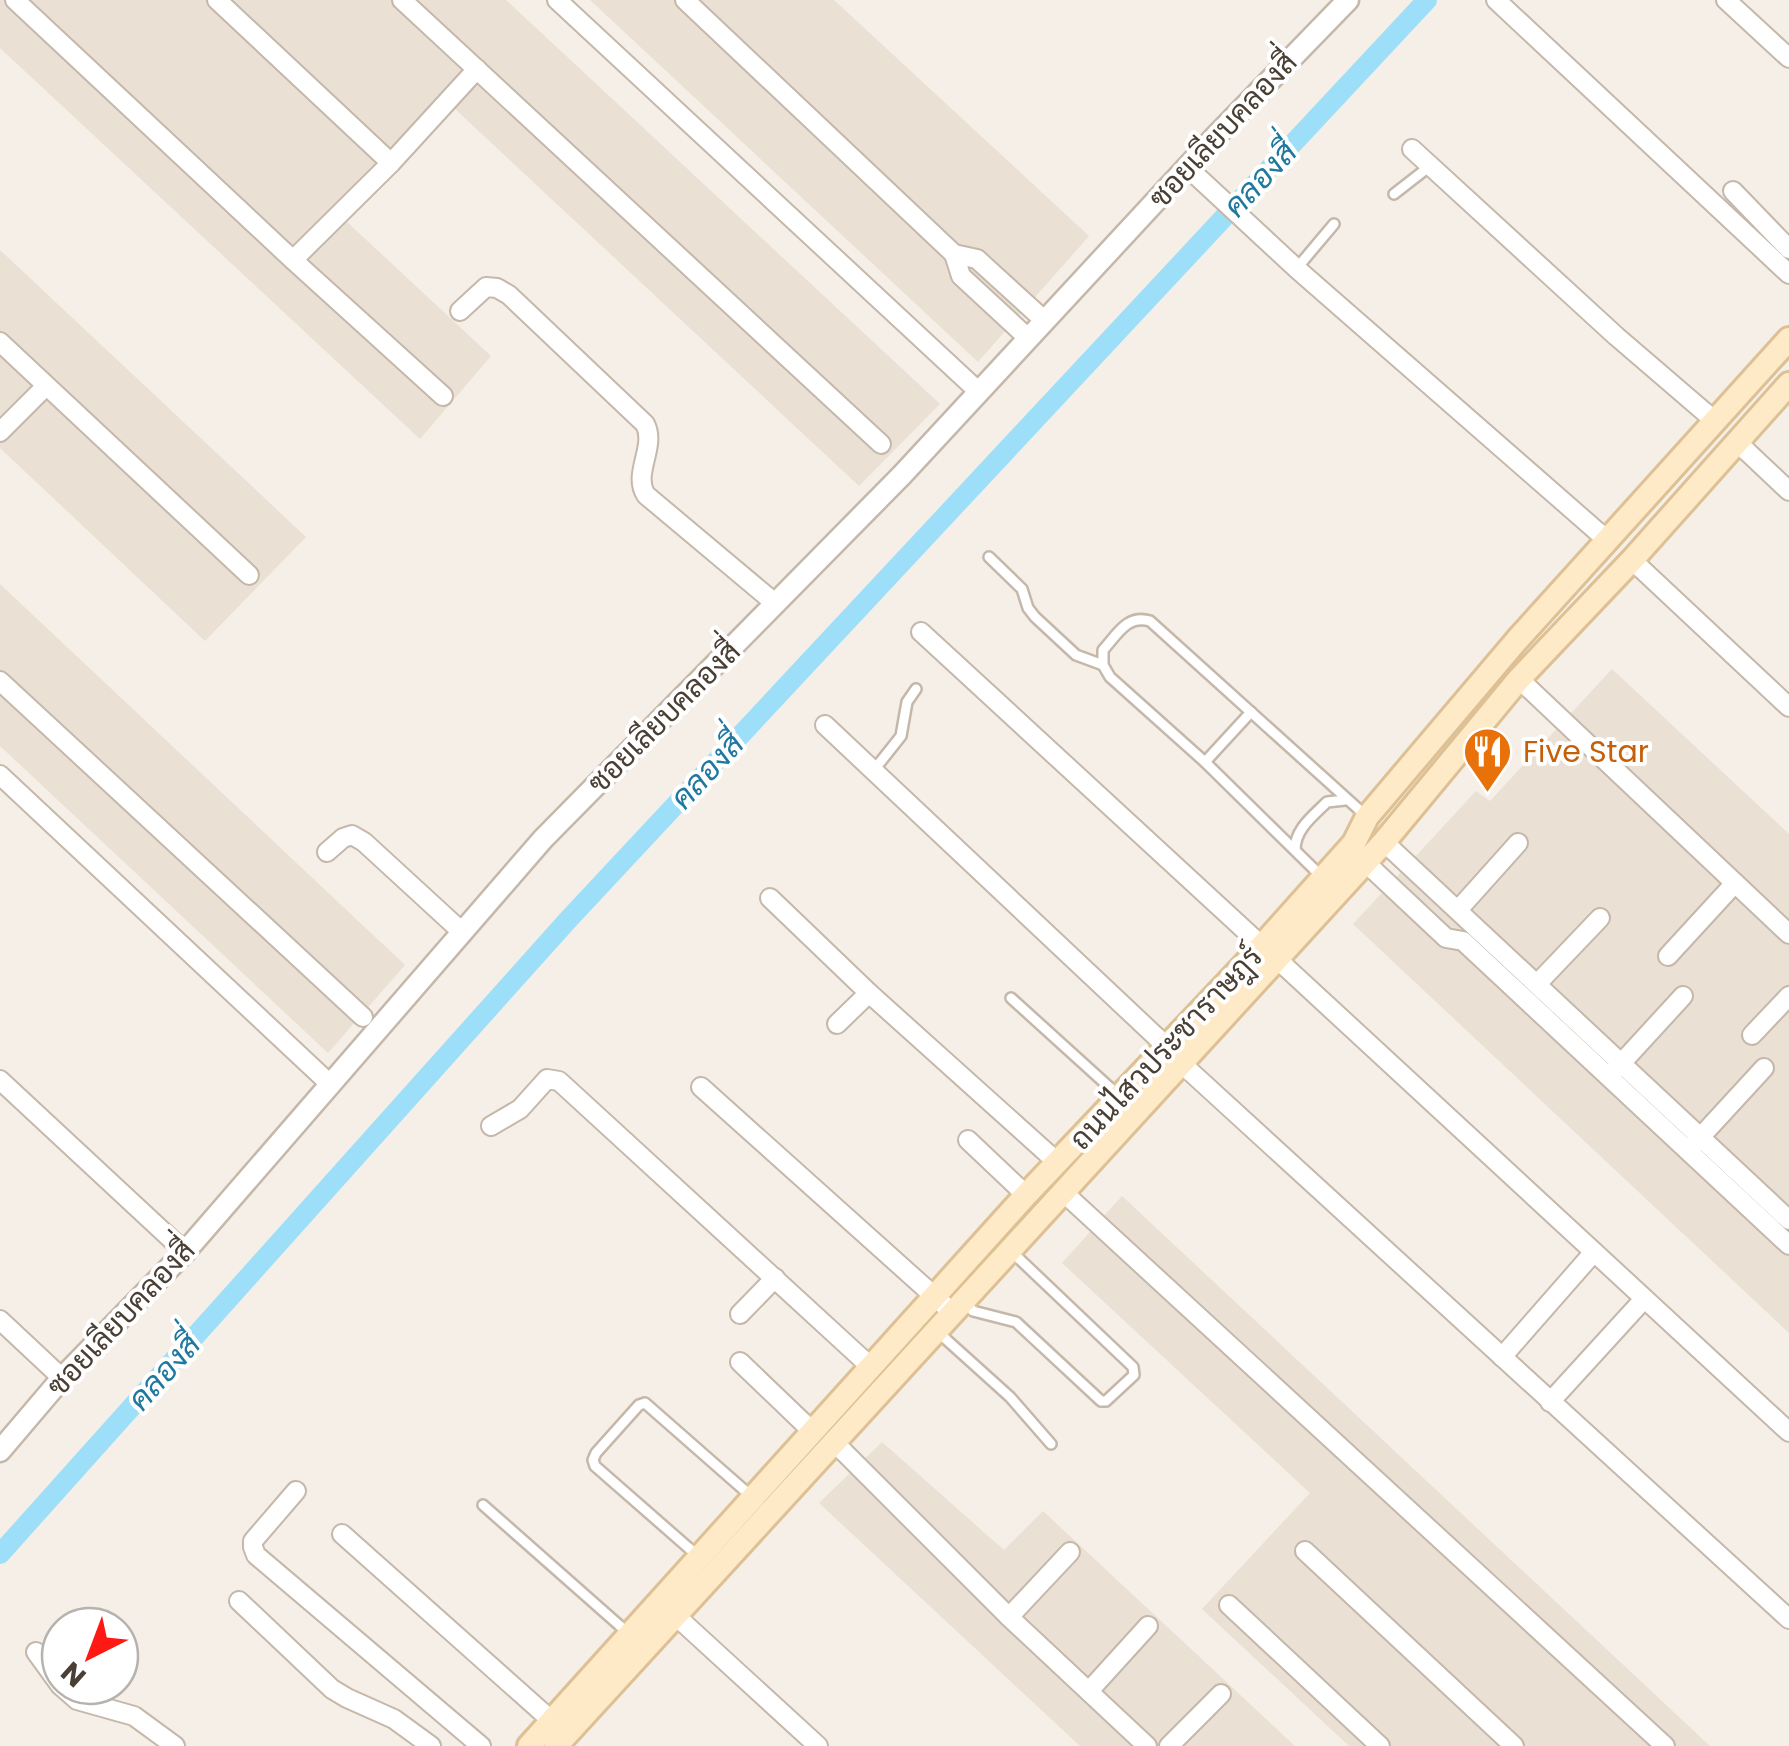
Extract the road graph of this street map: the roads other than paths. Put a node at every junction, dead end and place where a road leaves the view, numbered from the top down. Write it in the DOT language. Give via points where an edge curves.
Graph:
graph roads {
  1 [pos="15,0"];
  2 [pos="217,0"];
  3 [pos="402,0"];
  4 [pos="557,0"];
  5 [pos="684,0"];
  6 [pos="1348,0"];
  7 [pos="1496,0"];
  8 [pos="1726,0"];
  9 [pos="1789,58"];
  10 [pos="477,69"];
  11 [pos="1412,150"];
  12 [pos="391,163"];
  13 [pos="1430,166"];
  14 [pos="1187,167"];
  15 [pos="1733,191"];
  16 [pos="1394,194"];
  17 [pos="1334,224"];
  18 [pos="1789,249"];
  19 [pos="954,254"];
  20 [pos="294,260"];
  21 [pos="1296,268"];
  22 [pos="1789,274"];
  23 [pos="460,311"];
  24 [pos="1045,320"];
  25 [pos="1028,338"];
  26 [pos="1789,339"];
  27 [pos="0,342"];
  28 [pos="1789,384"];
  29 [pos="46,386"];
  30 [pos="979,392"];
  31 [pos="443,396"];
  32 [pos="1715,421"];
  33 [pos="0,432"];
  34 [pos="1738,443"];
  35 [pos="880,444"];
  36 [pos="1789,492"];
  37 [pos="1607,540"];
  38 [pos="990,557"];
  39 [pos="1632,560"];
  40 [pos="249,575"];
  41 [pos="776,604"];
  42 [pos="922,632"];
  43 [pos="1103,665"];
  44 [pos="1519,680"];
  45 [pos="0,681"];
  46 [pos="916,689"];
  47 [pos="1789,707"];
  48 [pos="1251,712"];
  49 [pos="825,725"];
  50 [pos="1205,762"];
  51 [pos="874,770"];
  52 [pos="4,785"];
  53 [pos="1348,800"];
  54 [pos="1368,817"];
  55 [pos="1384,842"];
  56 [pos="1518,843"];
  57 [pos="327,852"];
  58 [pos="1296,852"];
  59 [pos="1365,862"];
  60 [pos="1323,878"];
  61 [pos="1735,884"];
  62 [pos="770,898"];
  63 [pos="1458,910"];
  64 [pos="1600,918"];
  65 [pos="462,932"];
  66 [pos="1469,934"];
  67 [pos="1789,934"];
  68 [pos="1270,952"];
  69 [pos="1668,956"];
  70 [pos="1537,984"];
  71 [pos="868,993"];
  72 [pos="1684,996"];
  73 [pos="1789,996"];
  74 [pos="1010,998"];
  75 [pos="363,1017"];
  76 [pos="838,1024"];
  77 [pos="1752,1036"];
  78 [pos="1174,1054"];
  79 [pos="1764,1068"];
  80 [pos="1615,1069"];
  81 [pos="0,1080"];
  82 [pos="331,1084"];
  83 [pos="701,1087"];
  84 [pos="1120,1096"];
  85 [pos="490,1126"];
  86 [pos="968,1140"];
  87 [pos="1694,1144"];
  88 [pos="1057,1162"];
  89 [pos="1063,1192"];
  90 [pos="1026,1195"];
  91 [pos="1782,1216"];
  92 [pos="1789,1245"];
  93 [pos="1010,1250"];
  94 [pos="185,1252"];
  95 [pos="1594,1252"];
  96 [pos="774,1278"];
  97 [pos="1644,1299"];
  98 [pos="951,1303"];
  99 [pos="740,1314"];
  100 [pos="0,1320"];
  101 [pos="936,1330"];
  102 [pos="1502,1357"];
  103 [pos="740,1362"];
  104 [pos="871,1367"];
  105 [pos="62,1378"];
  106 [pos="1550,1402"];
  107 [pos="1789,1432"];
  108 [pos="823,1437"];
  109 [pos="1051,1444"];
  110 [pos="0,1451"];
  111 [pos="296,1491"];
  112 [pos="754,1498"];
  113 [pos="483,1504"];
  114 [pos="342,1534"];
  115 [pos="1305,1551"];
  116 [pos="1070,1552"];
  117 [pos="699,1558"];
  118 [pos="239,1601"];
  119 [pos="1230,1605"];
  120 [pos="676,1616"];
  121 [pos="1009,1617"];
  122 [pos="1789,1619"];
  123 [pos="1148,1626"];
  124 [pos="630,1635"];
  125 [pos="36,1652"];
  126 [pos="40,1658"];
  127 [pos="1089,1692"];
  128 [pos="1221,1694"];
  129 [pos="99,1706"];
  130 [pos="552,1722"];
  131 [pos="175,1746"];
  132 [pos="430,1746"];
  133 [pos="481,1746"];
  134 [pos="530,1746"];
  135 [pos="556,1746"];
  136 [pos="818,1746"];
  137 [pos="1148,1746"];
  138 [pos="1170,1746"];
  139 [pos="1380,1746"];
  140 [pos="1514,1746"];
  141 [pos="1665,1746"];
  1 -- 20 [label="street"];
  2 -- 12 [label="street"];
  3 -- 10 [label="street"];
  4 -- 30 [label="street"];
  5 -- 19 [label="street"];
  6 -- 14 [label="street, ซอยเลียบคลองสี่"];
  7 -- 22 [label="street"];
  8 -- 9 [label="street"];
  10 -- 12 [label="street"];
  10 -- 35 [label="street"];
  11 -- 13 [label="street"];
  12 -- 20 [label="street"];
  13 -- 16 [label="lane"];
  13 -- 32 [label="street"];
  14 -- 21 [label="street"];
  14 -- 24 [label="street, ซอยเลียบคลองสี่"];
  15 -- 18 [label="street"];
  17 -- 21 [label="lane"];
  19 -- 24 [label="street" via="977,259"];
  19 -- 25 [label="street" via="961,276"];
  20 -- 31 [label="street"];
  21 -- 37 [label="street"];
  23 -- 41 [label="street" via="486,287 509,295 645,424 650,433 640,485 646,495"];
  24 -- 25 [label="street, ซอยเลียบคลองสี่"];
  25 -- 30 [label="street, ซอยเลียบคลองสี่"];
  26 -- 32 [label="main road, ถนนไสวประชาราษฎร์"];
  27 -- 29 [label="street"];
  28 -- 34 [label="main road, ถนนไสวประชาราษฎร์"];
  29 -- 33 [label="street"];
  29 -- 40 [label="street"];
  30 -- 41 [label="street, ซอยเลียบคลองสี่"];
  32 -- 37 [label="main road, ถนนไสวประชาราษฎร์"];
  34 -- 36 [label="street"];
  34 -- 39 [label="main road, ถนนไสวประชาราษฎร์"];
  37 -- 54 [label="main road, ถนนไสวประชาราษฎร์"];
  38 -- 43 [label="lane" via="1020,586 1030,613 1076,656"];
  39 -- 44 [label="main road, ถนนไสวประชาราษฎร์"];
  39 -- 47 [label="street"];
  41 -- 65 [label="street, ซอยเลียบคลองสี่" via="543,840"];
  42 -- 68 [label="street"];
  43 -- 48 [label="lane" via="1102,650 1131,620 1144,618"];
  43 -- 50 [label="lane"];
  44 -- 55 [label="main road, ถนนไสวประชาราษฎร์"];
  44 -- 61 [label="street"];
  45 -- 75 [label="street"];
  46 -- 51 [label="lane" via="902,736"];
  48 -- 50 [label="lane"];
  48 -- 53 [label="lane"];
  49 -- 51 [label="street"];
  50 -- 58 [label="lane"];
  51 -- 78 [label="street"];
  52 -- 82 [label="street"];
  53 -- 54 [label="lane"];
  53 -- 58 [label="lane" via="1327,802 1299,832"];
  54 -- 60 [label="main road, ถนนไสวประชาราษฎร์"];
  55 -- 59 [label="main road, ถนนไสวประชาราษฎร์"];
  55 -- 63 [label="street"];
  56 -- 63 [label="street"];
  57 -- 65 [label="street" via="352,835 364,842"];
  58 -- 60 [label="lane"];
  59 -- 66 [label="street" via="1446,938"];
  59 -- 68 [label="main road, ถนนไสวประชาราษฎร์"];
  60 -- 68 [label="main road, ถนนไสวประชาราษฎร์"];
  61 -- 67 [label="street"];
  61 -- 69 [label="street"];
  62 -- 71 [label="street"];
  63 -- 66 [label="street"];
  64 -- 70 [label="street"];
  65 -- 82 [label="street, ซอยเลียบคลองสี่"];
  66 -- 70 [label="street"];
  66 -- 80 [label="street"];
  68 -- 78 [label="main road, ถนนไสวประชาราษฎร์"];
  68 -- 95 [label="street"];
  70 -- 80 [label="street"];
  71 -- 76 [label="street"];
  71 -- 88 [label="street"];
  72 -- 80 [label="street"];
  73 -- 77 [label="street"];
  74 -- 84 [label="lane"];
  78 -- 84 [label="main road, ถนนไสวประชาราษฎร์"];
  78 -- 89 [label="main road, ถนนไสวประชาราษฎร์"];
  78 -- 102 [label="street"];
  79 -- 87 [label="street"];
  80 -- 87 [label="street"];
  81 -- 94 [label="street"];
  82 -- 94 [label="street, ซอยเลียบคลองสี่"];
  83 -- 98 [label="street"];
  84 -- 88 [label="main road, ถนนไสวประชาราษฎร์"];
  85 -- 96 [label="street" via="520,1109 548,1079 556,1080"];
  86 -- 90 [label="street"];
  87 -- 91 [label="street"];
  88 -- 90 [label="main road, ถนนไสวประชาราษฎร์"];
  89 -- 93 [label="main road, ถนนไสวประชาราษฎร์"];
  89 -- 141 [label="street"];
  90 -- 98 [label="main road, ถนนไสวประชาราษฎร์"];
  91 -- 92 [label="street"];
  93 -- 98 [label="main road, ถนนไสวประชาราษฎร์"];
  93 -- 98 [label="lane" via="1133,1367 1134,1375 1106,1402 1016,1322"];
  94 -- 105 [label="street, ซอยเลียบคลองสี่"];
  95 -- 97 [label="street"];
  95 -- 102 [label="street"];
  96 -- 99 [label="street"];
  96 -- 104 [label="street"];
  97 -- 106 [label="street"];
  97 -- 107 [label="street"];
  98 -- 101 [label="main road, ถนนไสวประชาราษฎร์"];
  98 -- 104 [label="main road, ถนนไสวประชาราษฎร์"];
  100 -- 105 [label="street"];
  101 -- 108 [label="main road, ถนนไสวประชาราษฎร์"];
  101 -- 109 [label="lane"];
  102 -- 106 [label="street"];
  103 -- 108 [label="street"];
  104 -- 108 [label="main road, ถนนไสวประชาราษฎร์"];
  105 -- 110 [label="street, ซอยเลียบคลองสี่"];
  106 -- 122 [label="street"];
  108 -- 112 [label="main road, ถนนไสวประชาราษฎร์"];
  108 -- 120 [label="main road, ถนนไสวประชาราษฎร์"];
  108 -- 121 [label="street"];
  111 -- 133 [label="street" via="254,1541 256,1555"];
  112 -- 117 [label="main road, ถนนไสวประชาราษฎร์"];
  112 -- 117 [label="lane" via="653,1408 638,1405 596,1453 595,1466"];
  113 -- 124 [label="lane"];
  114 -- 130 [label="street"];
  115 -- 140 [label="street"];
  116 -- 121 [label="street"];
  117 -- 124 [label="main road, ถนนไสวประชาราษฎร์"];
  118 -- 132 [label="street" via="332,1689 406,1726"];
  119 -- 139 [label="street"];
  120 -- 135 [label="main road, ถนนไสวประชาราษฎร์"];
  120 -- 136 [label="street"];
  121 -- 127 [label="street"];
  123 -- 127 [label="street"];
  124 -- 130 [label="main road, ถนนไสวประชาราษฎร์"];
  125 -- 126 [label="street"];
  127 -- 137 [label="street"];
  128 -- 138 [label="street"];
  129 -- 131 [label="street" via="134,1716"];
  130 -- 134 [label="main road, ถนนไสวประชาราษฎร์"];
}
